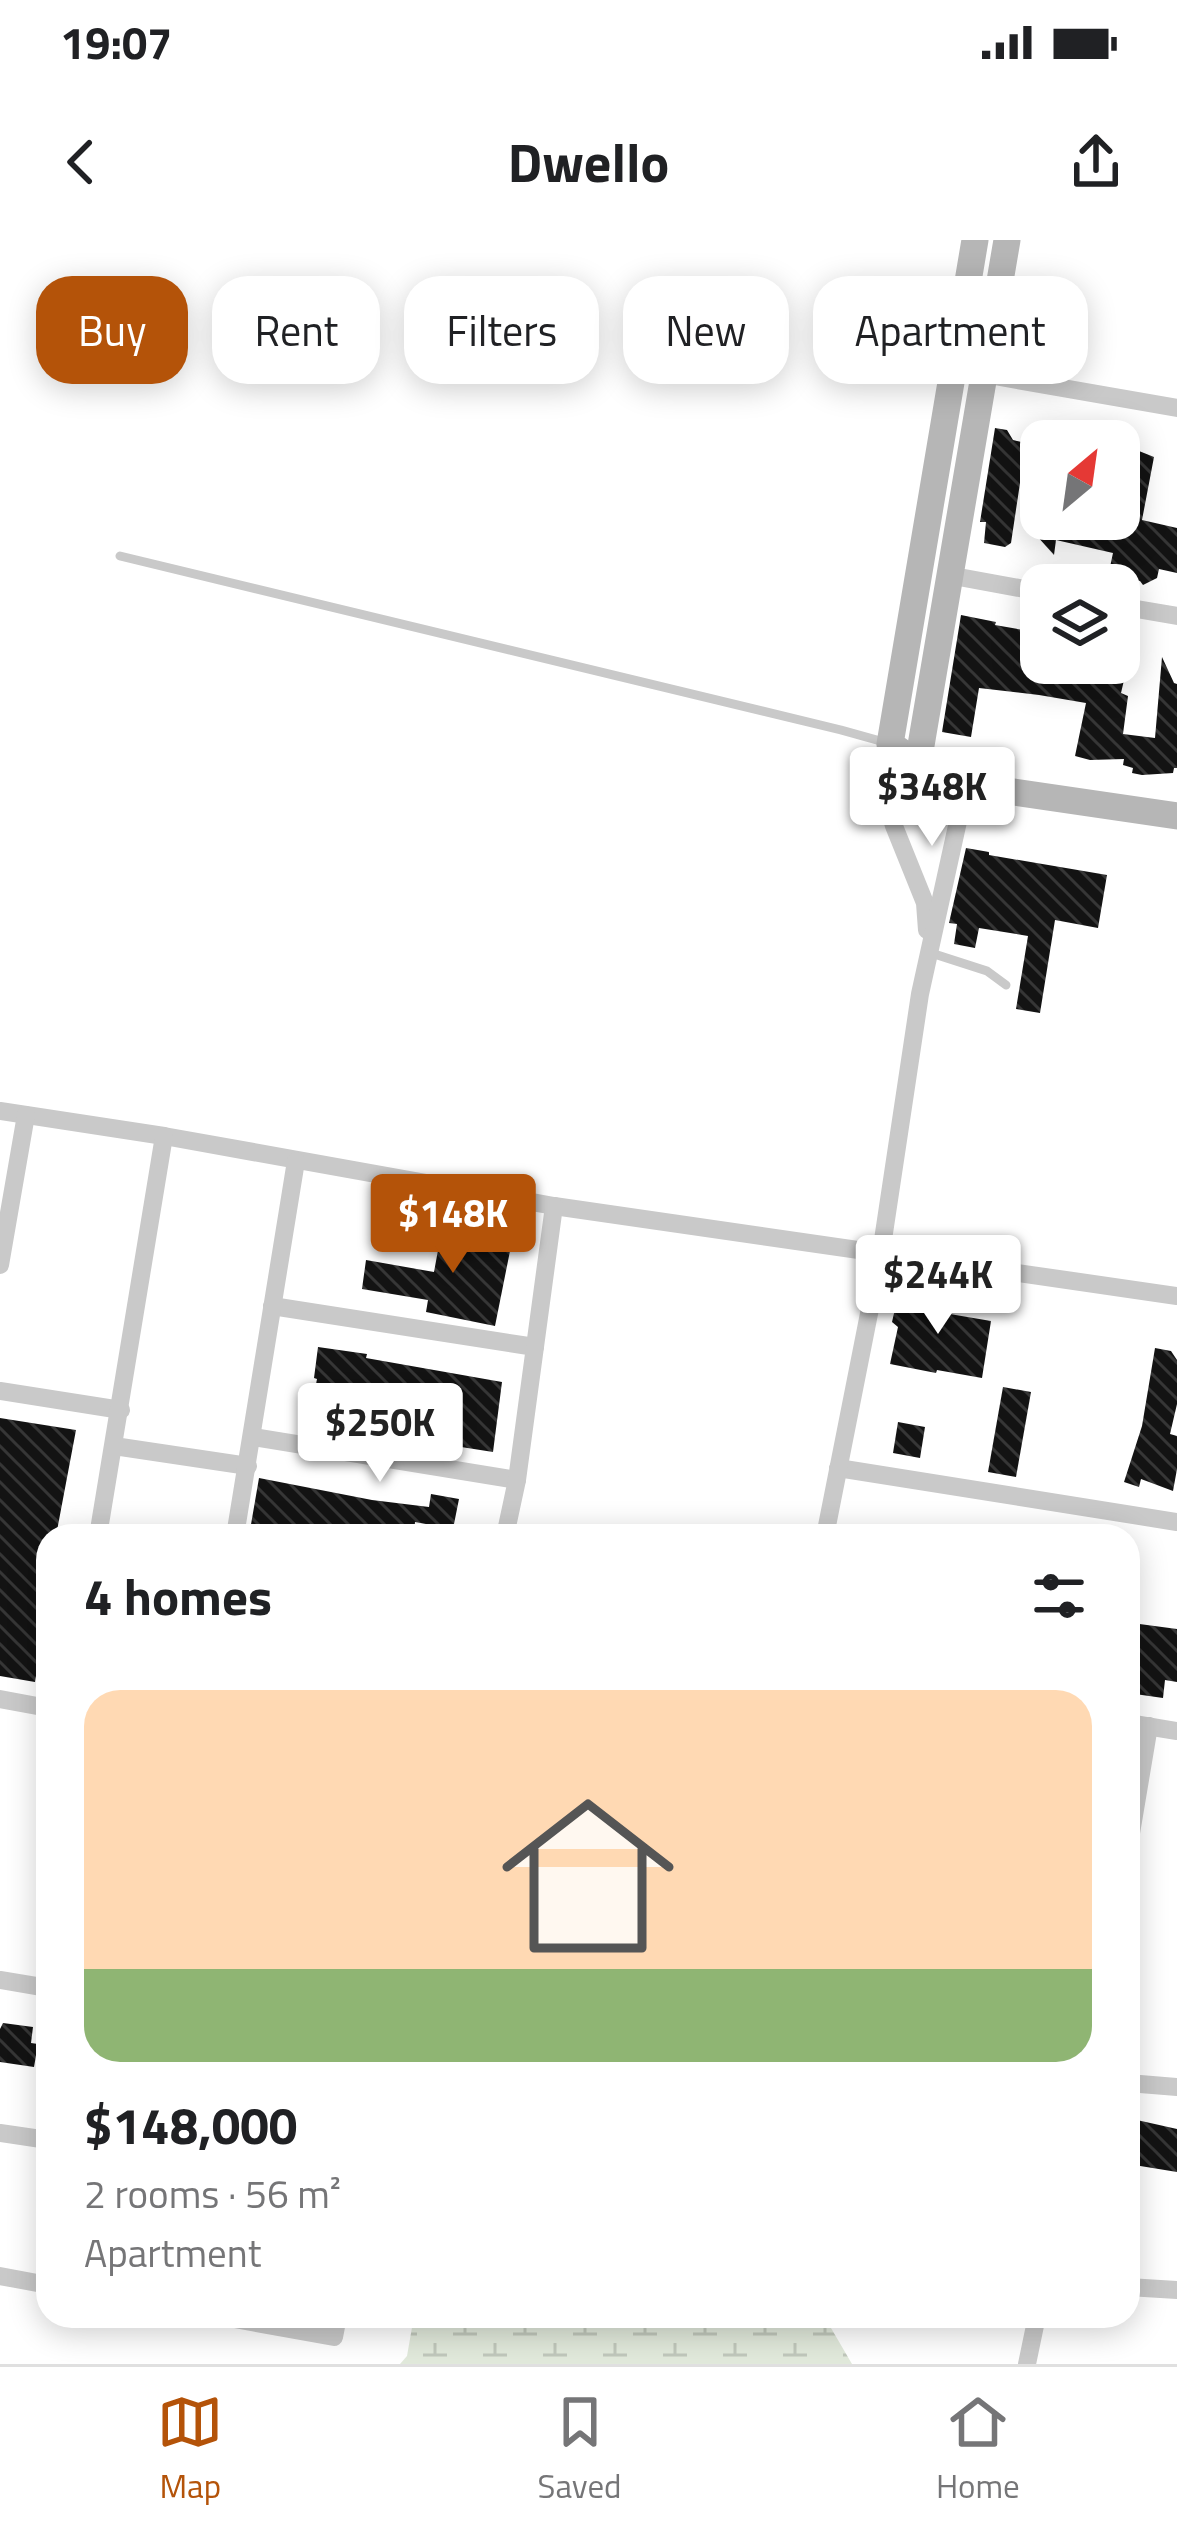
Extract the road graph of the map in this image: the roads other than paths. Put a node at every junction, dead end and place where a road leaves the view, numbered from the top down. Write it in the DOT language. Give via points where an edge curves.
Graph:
graph roads {
  1 [pos="975,240"];
  2 [pos="1007,240"];
  3 [pos="1001,276"];
  4 [pos="981,384"];
  5 [pos="1040,384"];
  6 [pos="1177,408"];
  7 [pos="120,556"];
  8 [pos="948,575"];
  9 [pos="1020,588"];
  10 [pos="1140,610"];
  11 [pos="1177,616"];
  12 [pos="890,745"];
  13 [pos="918,763"];
  14 [pos="966,785"];
  15 [pos="1177,815"];
  16 [pos="928,952"];
  17 [pos="1006,985"];
  18 [pos="0,1111"];
  19 [pos="26,1115"];
  20 [pos="164,1136"];
  21 [pos="296,1161"];
  22 [pos="554,1206"];
  23 [pos="881,1252"];
  24 [pos="1,1258"];
  25 [pos="1177,1296"];
  26 [pos="272,1306"];
  27 [pos="535,1347"];
  28 [pos="0,1391"];
  29 [pos="121,1410"];
  30 [pos="253,1437"];
  31 [pos="114,1446"];
  32 [pos="248,1466"];
  33 [pos="838,1468"];
  34 [pos="517,1480"];
  35 [pos="1177,1522"];
  36 [pos="100,1524"];
  37 [pos="238,1524"];
  38 [pos="508,1524"];
  39 [pos="827,1524"];
  40 [pos="0,1700"];
  41 [pos="36,1706"];
  42 [pos="1140,1725"];
  43 [pos="1149,1726"];
  44 [pos="1177,1731"];
  45 [pos="1140,1780"];
  46 [pos="0,1981"];
  47 [pos="36,1986"];
  48 [pos="1140,2084"];
  49 [pos="1177,2087"];
  50 [pos="0,2133"];
  51 [pos="36,2138"];
  52 [pos="0,2276"];
  53 [pos="36,2283"];
  54 [pos="1140,2288"];
  55 [pos="1177,2290"];
  56 [pos="284,2328"];
  57 [pos="336,2328"];
  58 [pos="1034,2328"];
  59 [pos="1027,2364"];
  1 -- 12 [label="street"];
  2 -- 3 [label="street"];
  4 -- 8 [label="street"];
  5 -- 6 [label="street"];
  7 -- 12 [label="lane"];
  8 -- 9 [label="street"];
  8 -- 13 [label="street"];
  10 -- 11 [label="street"];
  12 -- 13 [label="street"];
  12 -- 16 [label="street" via="885,796 925,903"];
  13 -- 14 [label="street"];
  14 -- 15 [label="street"];
  14 -- 16 [label="street"];
  16 -- 17 [label="lane"];
  16 -- 23 [label="street"];
  18 -- 19 [label="street"];
  19 -- 20 [label="street"];
  19 -- 24 [label="street"];
  20 -- 21 [label="street"];
  20 -- 29 [label="street"];
  21 -- 22 [label="street"];
  21 -- 26 [label="street"];
  22 -- 23 [label="street"];
  22 -- 27 [label="street"];
  23 -- 25 [label="street"];
  23 -- 33 [label="street"];
  26 -- 27 [label="street"];
  26 -- 30 [label="street"];
  27 -- 34 [label="street"];
  28 -- 29 [label="street"];
  29 -- 31 [label="street"];
  30 -- 32 [label="street"];
  30 -- 34 [label="street"];
  31 -- 32 [label="street"];
  31 -- 36 [label="street"];
  32 -- 37 [label="street"];
  33 -- 35 [label="street"];
  33 -- 39 [label="street"];
  34 -- 38 [label="street"];
  40 -- 41 [label="street"];
  42 -- 43 [label="street"];
  43 -- 44 [label="street"];
  43 -- 45 [label="street"];
  46 -- 47 [label="street"];
  48 -- 49 [label="street"];
  50 -- 51 [label="street"];
  52 -- 53 [label="street"];
  54 -- 55 [label="street"];
  56 -- 57 [label="street" via="334,2337"];
  58 -- 59 [label="street"];
}
